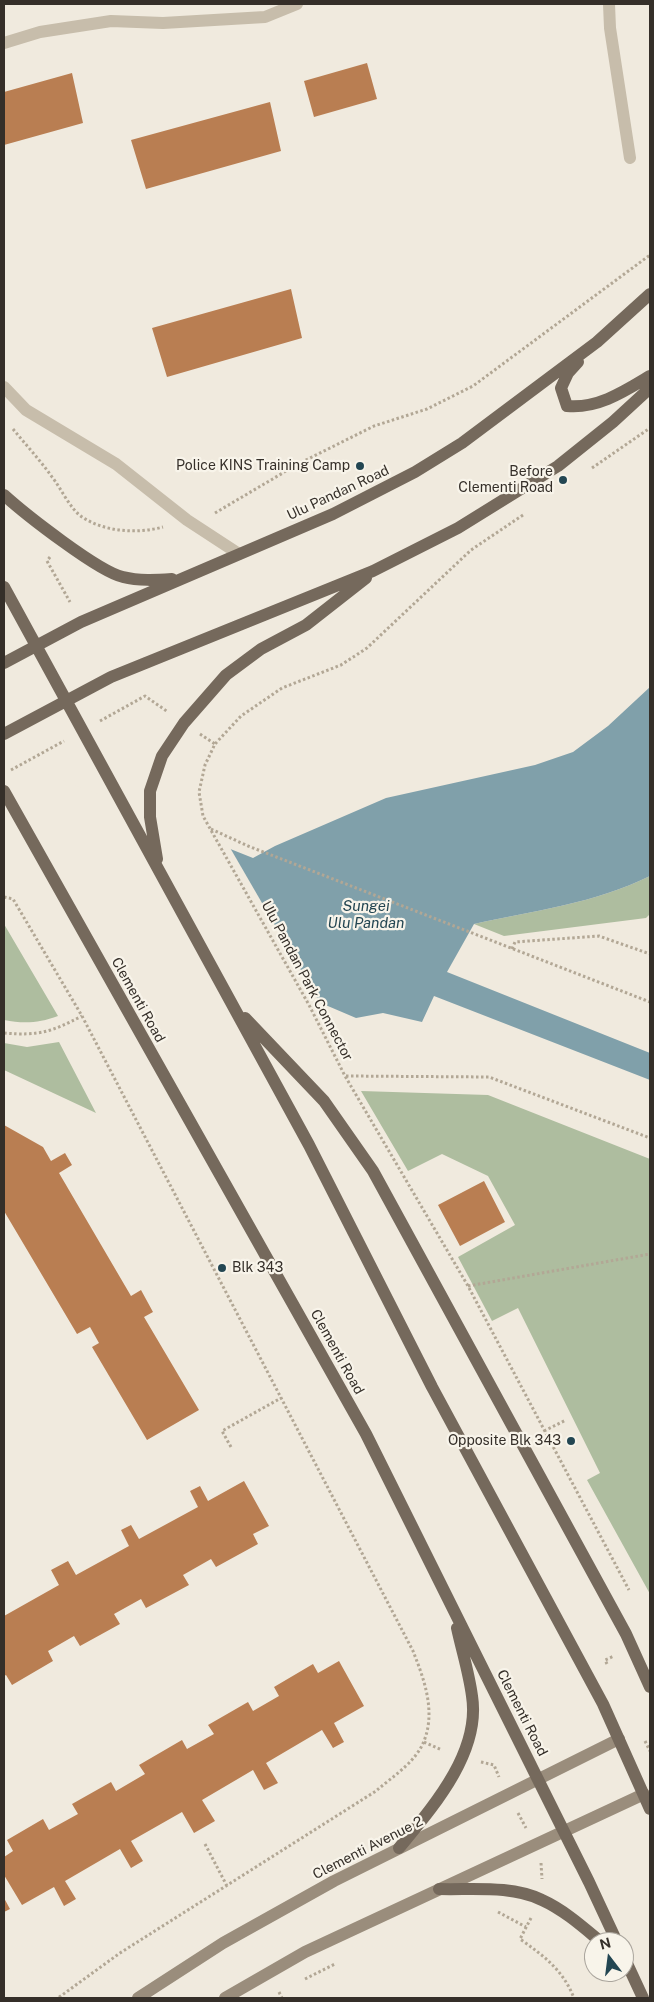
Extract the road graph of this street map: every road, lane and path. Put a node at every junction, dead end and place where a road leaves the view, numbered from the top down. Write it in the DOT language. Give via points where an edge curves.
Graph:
graph roads {
  1 [pos="298,4"];
  2 [pos="610,4"];
  3 [pos="4,43"];
  4 [pos="630,158"];
  5 [pos="650,255"];
  6 [pos="650,294"];
  7 [pos="597,342"];
  8 [pos="650,376"];
  9 [pos="4,387"];
  10 [pos="650,388"];
  11 [pos="374,426"];
  12 [pos="650,428"];
  13 [pos="586,473"];
  14 [pos="4,495"];
  15 [pos="528,512"];
  16 [pos="239,554"];
  17 [pos="374,571"];
  18 [pos="183,578"];
  19 [pos="4,587"];
  20 [pos="36,646"];
  21 [pos="4,663"];
  22 [pos="66,701"];
  23 [pos="4,734"];
  24 [pos="4,791"];
  25 [pos="211,829"];
  26 [pos="158,869"];
  27 [pos="4,897"];
  28 [pos="512,949"];
  29 [pos="650,954"];
  30 [pos="650,1002"];
  31 [pos="233,1006"];
  32 [pos="82,1016"];
  33 [pos="4,1033"];
  34 [pos="345,1076"];
  35 [pos="650,1138"];
  36 [pos="650,1254"];
  37 [pos="468,1286"];
  38 [pos="281,1398"];
  39 [pos="566,1420"];
  40 [pos="544,1431"];
  41 [pos="231,1447"];
  42 [pos="632,1596"];
  43 [pos="452,1609"];
  44 [pos="650,1687"];
  45 [pos="619,1739"];
  46 [pos="494,1765"];
  47 [pos="538,1779"];
  48 [pos="644,1794"];
  49 [pos="508,1795"];
  50 [pos="650,1809"];
  51 [pos="564,1831"];
  52 [pos="205,1844"];
  53 [pos="535,1845"];
  54 [pos="398,1848"];
  55 [pos="543,1869"];
  56 [pos="227,1886"];
  57 [pos="439,1890"];
  58 [pos="491,1909"];
  59 [pos="589,1932"];
  60 [pos="612,1932"];
  61 [pos="340,1961"];
  62 [pos="634,1980"];
  63 [pos="633,1982"];
  64 [pos="297,1983"];
  65 [pos="288,1987"];
  66 [pos="279,1992"];
  67 [pos="640,1993"];
  68 [pos="273,1995"];
  69 [pos="58,1998"];
  70 [pos="138,1998"];
  71 [pos="226,1998"];
  72 [pos="282,1998"];
  73 [pos="574,1998"];
  1 -- 3 [label="lane" via="265,17 163,23 111,21 40,32"];
  2 -- 4 [label="lane" via="610,28"];
  5 -- 11 [label="path" via="473,386 428,408"];
  6 -- 7 [label="main road, Ulu Pandan Road"];
  7 -- 8 [label="main road" via="568,373 561,388 567,406 598,403"];
  7 -- 16 [label="main road, Ulu Pandan Road" via="462,443 415,472 333,514"];
  9 -- 16 [label="lane" via="26,410 116,464 188,520"];
  10 -- 17 [label="main road" via="558,466 458,528"];
  12 -- 13 [label="path"];
  14 -- 18 [label="main road" via="95,562 122,577 151,581"];
  15 -- 25 [label="path, Ulu Pandan Park Connector" via="471,550 367,648 340,665 282,688 241,716 215,744 205,765 199,792 203,816"];
  16 -- 18 [label="main road, Ulu Pandan Road"];
  17 -- 22 [label="main road" via="129,670"];
  17 -- 26 [label="main road" via="306,625 261,649 226,675 184,723 162,756 150,791 150,816"];
  18 -- 20 [label="main road, Ulu Pandan Road" via="80,622"];
  19 -- 20 [label="main road"];
  20 -- 21 [label="main road, Ulu Pandan Road"];
  20 -- 22 [label="main road"];
  22 -- 23 [label="main road"];
  22 -- 26 [label="main road"];
  24 -- 43 [label="main road, Clementi Road" via="366,1434"];
  25 -- 28 [label="path"];
  25 -- 34 [label="path, Ulu Pandan Park Connector"];
  26 -- 31 [label="main road"];
  27 -- 32 [label="path" via="13,899"];
  28 -- 29 [label="path" via="515,942 599,936"];
  28 -- 30 [label="path"];
  31 -- 44 [label="main road" via="324,1101 373,1171 626,1634"];
  31 -- 45 [label="main road"];
  32 -- 33 [label="path" via="53,1031 27,1035"];
  32 -- 38 [label="path"];
  34 -- 35 [label="path, Ulu Pandan Park Connector" via="489,1077"];
  34 -- 37 [label="path"];
  36 -- 37 [label="path"];
  37 -- 40 [label="path"];
  38 -- 41 [label="path" via="222,1431"];
  38 -- 56 [label="path" via="413,1651 426,1685 429,1714 424,1742 408,1764 376,1791"];
  39 -- 40 [label="path"];
  40 -- 42 [label="path"];
  43 -- 47 [label="main road, Clementi Road"];
  43 -- 54 [label="main road" via="473,1698 467,1742 463,1759 443,1792"];
  45 -- 47 [label="main road, Clementi Avenue 2"];
  45 -- 48 [label="main road"];
  46 -- 49 [label="path"];
  47 -- 49 [label="main road, Clementi Avenue 2"];
  47 -- 51 [label="main road, Clementi Road"];
  48 -- 50 [label="main road"];
  48 -- 51 [label="main road"];
  49 -- 53 [label="path"];
  49 -- 54 [label="main road, Clementi Avenue 2"];
  51 -- 53 [label="main road"];
  51 -- 60 [label="main road, Clementi Road"];
  52 -- 56 [label="path"];
  53 -- 55 [label="path"];
  53 -- 57 [label="main road"];
  54 -- 70 [label="main road, Clementi Avenue 2" via="223,1943"];
  56 -- 69 [label="path" via="120,1953"];
  57 -- 59 [label="main road" via="502,1890 541,1899"];
  57 -- 71 [label="main road" via="305,1952"];
  58 -- 73 [label="path" via="526,1927 520,1939 555,1966"];
  61 -- 64 [label="path"];
  62 -- 67 [label="main road"];
  63 -- 67 [label="main road"];
  65 -- 66 [label="path"];
  66 -- 68 [label="path"];
  66 -- 72 [label="path"];
}
